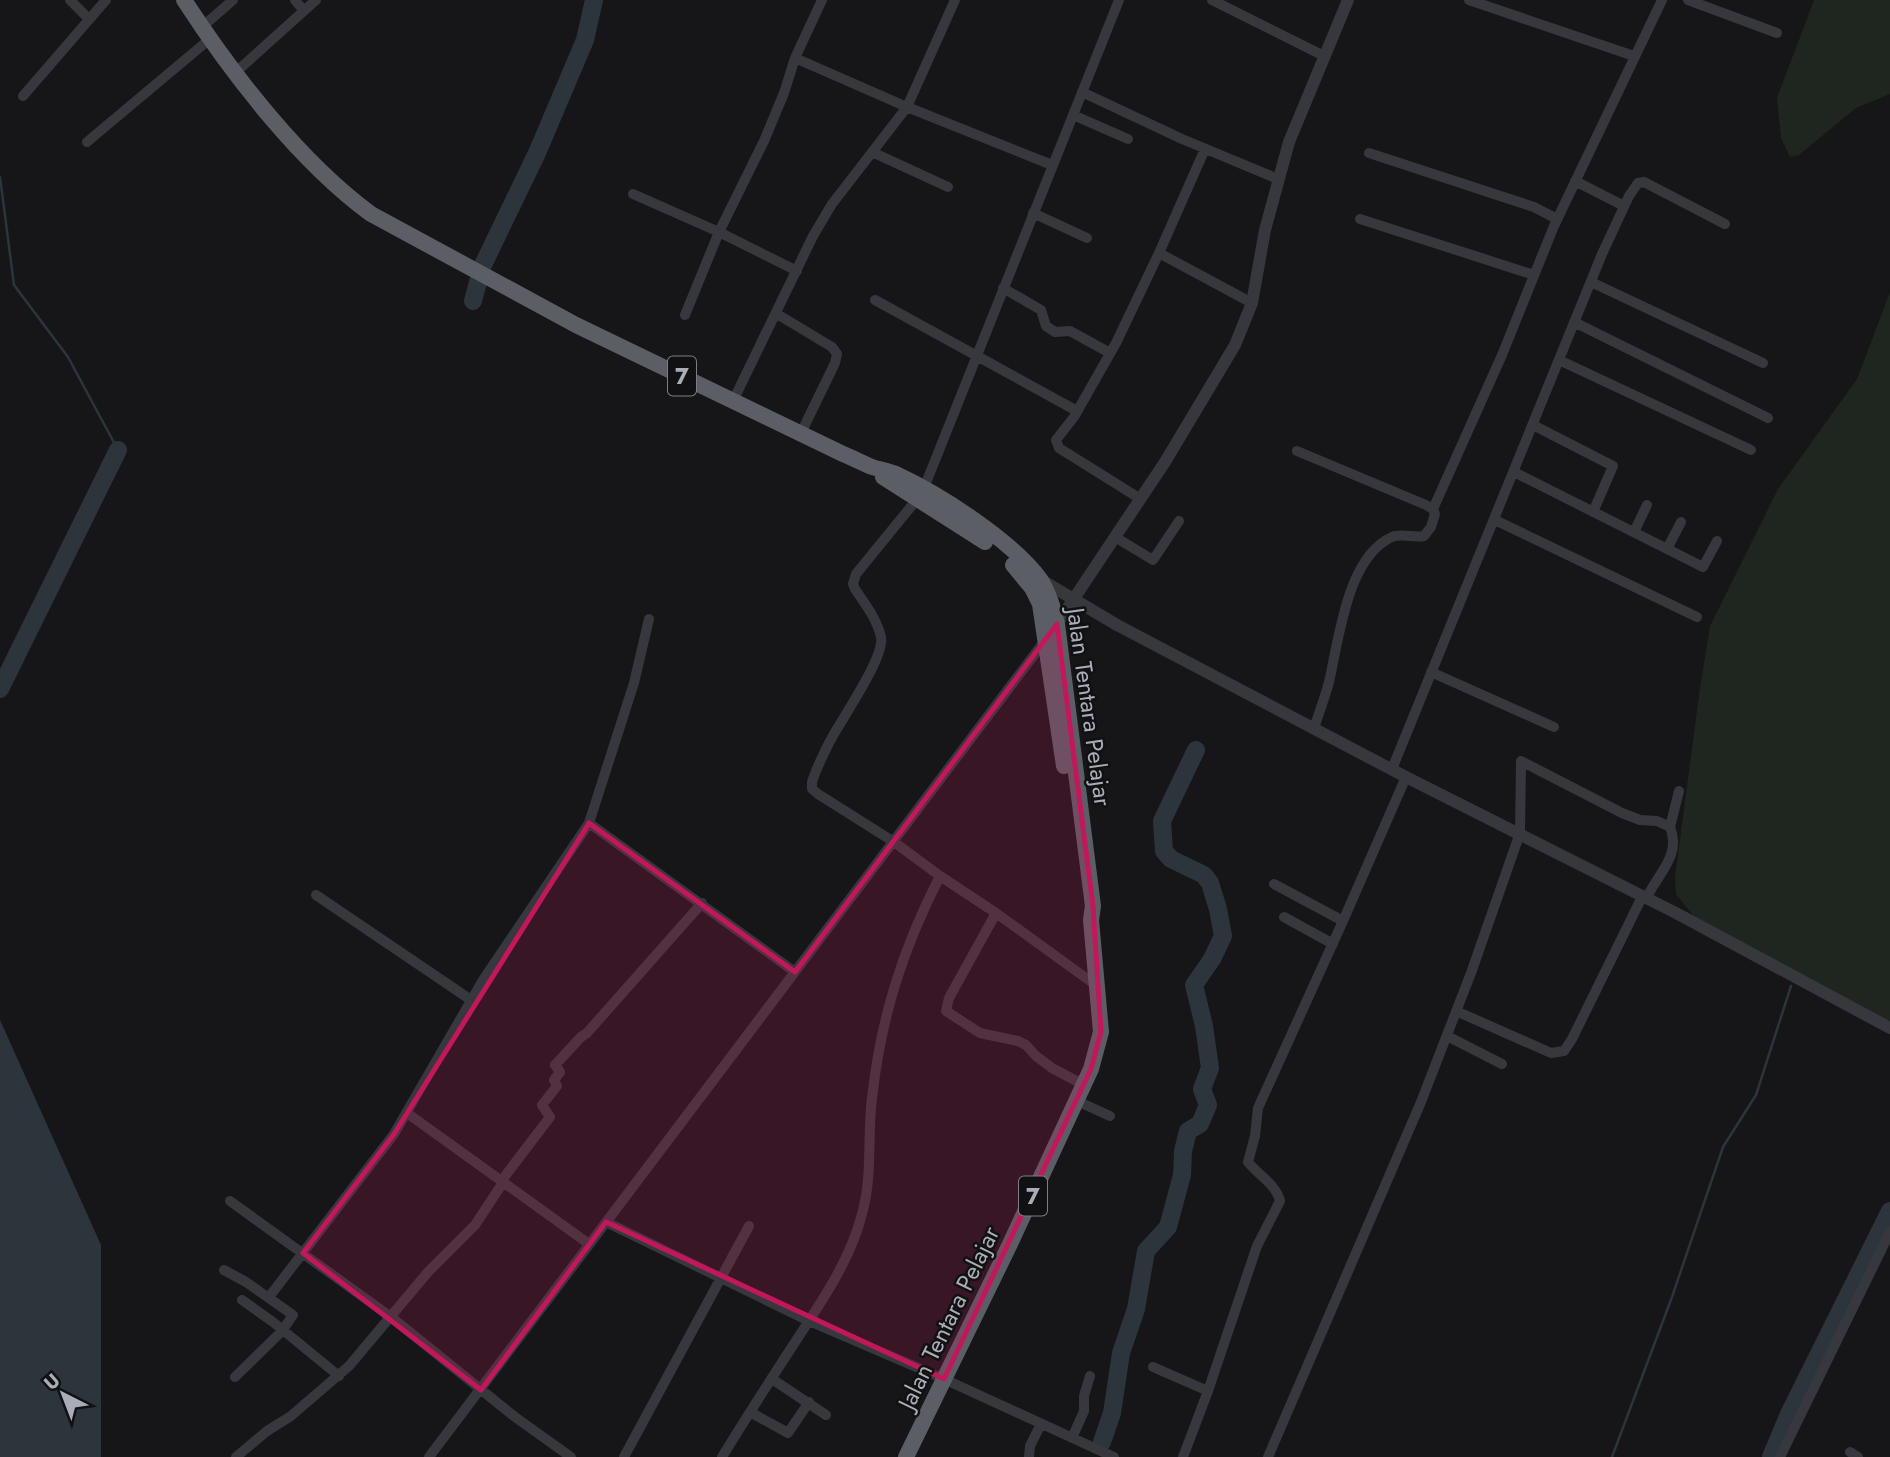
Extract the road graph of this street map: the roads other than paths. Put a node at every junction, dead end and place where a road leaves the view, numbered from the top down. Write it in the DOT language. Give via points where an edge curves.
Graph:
graph roads {
  1 [pos="70,0"];
  2 [pos="106,0"];
  3 [pos="184,0"];
  4 [pos="233,0"];
  5 [pos="295,0"];
  6 [pos="316,0"];
  7 [pos="822,0"];
  8 [pos="955,0"];
  9 [pos="1119,0"];
  10 [pos="1212,0"];
  11 [pos="1348,0"];
  12 [pos="1469,0"];
  13 [pos="1661,0"];
  14 [pos="1688,0"];
  15 [pos="304,11"];
  16 [pos="89,19"];
  17 [pos="207,32"];
  18 [pos="1777,33"];
  19 [pos="1324,56"];
  20 [pos="1634,57"];
  21 [pos="795,58"];
  22 [pos="236,72"];
  23 [pos="1082,92"];
  24 [pos="23,96"];
  25 [pos="907,107"];
  26 [pos="1073,115"];
  27 [pos="1128,139"];
  28 [pos="86,142"];
  29 [pos="1205,149"];
  30 [pos="872,152"];
  31 [pos="1369,153"];
  32 [pos="1052,165"];
  33 [pos="1278,179"];
  34 [pos="1575,181"];
  35 [pos="948,187"];
  36 [pos="633,194"];
  37 [pos="1624,206"];
  38 [pos="1033,213"];
  39 [pos="1360,219"];
  40 [pos="1558,219"];
  41 [pos="1725,224"];
  42 [pos="719,232"];
  43 [pos="1087,238"];
  44 [pos="1159,253"];
  45 [pos="797,271"];
  46 [pos="1534,275"];
  47 [pos="1591,282"];
  48 [pos="1003,289"];
  49 [pos="875,300"];
  50 [pos="1252,303"];
  51 [pos="777,314"];
  52 [pos="685,315"];
  53 [pos="1574,322"];
  54 [pos="1110,353"];
  55 [pos="976,357"];
  56 [pos="1559,360"];
  57 [pos="1763,363"];
  58 [pos="733,401"];
  59 [pos="1077,411"];
  60 [pos="1768,418"];
  61 [pos="1533,425"];
  62 [pos="801,433"];
  63 [pos="1751,450"];
  64 [pos="1297,451"];
  65 [pos="1514,472"];
  66 [pos="921,493"];
  67 [pos="1139,498"];
  68 [pos="1647,505"];
  69 [pos="1433,509"];
  70 [pos="1593,512"];
  71 [pos="1495,520"];
  72 [pos="1179,521"];
  73 [pos="1681,522"];
  74 [pos="1634,532"];
  75 [pos="1115,537"];
  76 [pos="1717,541"];
  77 [pos="1667,549"];
  78 [pos="1032,578"];
  79 [pos="1074,599"];
  80 [pos="1697,617"];
  81 [pos="649,619"];
  82 [pos="1057,624"];
  83 [pos="1046,639"];
  84 [pos="1431,672"];
  85 [pos="1554,727"];
  86 [pos="1314,728"];
  87 [pos="1521,750"];
  88 [pos="1520,762"];
  89 [pos="1392,769"];
  90 [pos="1406,776"];
  91 [pos="1679,791"];
  92 [pos="589,822"];
  93 [pos="1670,827"];
  94 [pos="1520,833"];
  95 [pos="894,842"];
  96 [pos="940,876"];
  97 [pos="1274,884"];
  98 [pos="316,895"];
  99 [pos="1645,899"];
  100 [pos="702,903"];
  101 [pos="996,912"];
  102 [pos="1284,917"];
  103 [pos="1091,920"];
  104 [pos="1343,921"];
  105 [pos="1333,944"];
  106 [pos="795,972"];
  107 [pos="1098,987"];
  108 [pos="471,1000"];
  109 [pos="1456,1011"];
  110 [pos="1890,1028"];
  111 [pos="1447,1036"];
  112 [pos="1502,1063"];
  113 [pos="1084,1085"];
  114 [pos="1077,1101"];
  115 [pos="407,1113"];
  116 [pos="1110,1116"];
  117 [pos="503,1180"];
  118 [pos="230,1201"];
  119 [pos="606,1222"];
  120 [pos="748,1226"];
  121 [pos="1890,1232"];
  122 [pos="589,1244"];
  123 [pos="303,1252"];
  124 [pos="224,1270"];
  125 [pos="721,1278"];
  126 [pos="269,1297"];
  127 [pos="242,1300"];
  128 [pos="391,1317"];
  129 [pos="809,1321"];
  130 [pos="282,1331"];
  131 [pos="1153,1367"];
  132 [pos="339,1376"];
  133 [pos="1090,1376"];
  134 [pos="235,1377"];
  135 [pos="772,1379"];
  136 [pos="944,1379"];
  137 [pos="481,1390"];
  138 [pos="1208,1391"];
  139 [pos="809,1402"];
  140 [pos="750,1412"];
  141 [pos="826,1415"];
  142 [pos="1041,1423"];
  143 [pos="1072,1437"];
  144 [pos="236,1457"];
  145 [pos="429,1457"];
  146 [pos="571,1457"];
  147 [pos="624,1457"];
  148 [pos="722,1457"];
  149 [pos="906,1457"];
  150 [pos="1029,1457"];
  151 [pos="1114,1457"];
  152 [pos="1183,1457"];
  153 [pos="1268,1457"];
  154 [pos="1780,1457"];
  1 -- 16 [label="street"];
  2 -- 16 [label="street"];
  3 -- 17 [label="highway, 7"];
  4 -- 17 [label="street"];
  5 -- 15 [label="street"];
  6 -- 15 [label="street"];
  7 -- 21 [label="street"];
  8 -- 25 [label="street"];
  9 -- 23 [label="street"];
  10 -- 19 [label="street"];
  11 -- 19 [label="street"];
  12 -- 20 [label="street"];
  13 -- 20 [label="street"];
  14 -- 18 [label="street"];
  15 -- 22 [label="street"];
  16 -- 24 [label="street"];
  17 -- 22 [label="highway, 7"];
  17 -- 28 [label="street"];
  19 -- 33 [label="street"];
  20 -- 34 [label="street"];
  21 -- 25 [label="street"];
  21 -- 42 [label="street" via="764,141"];
  22 -- 58 [label="highway, Jalan Tentara Pelajar / 7" via="293,141 348,197 469,269"];
  23 -- 26 [label="street"];
  23 -- 29 [label="street"];
  25 -- 30 [label="street"];
  25 -- 32 [label="street"];
  26 -- 27 [label="street"];
  26 -- 32 [label="street"];
  29 -- 33 [label="street"];
  29 -- 44 [label="street"];
  30 -- 35 [label="street"];
  30 -- 45 [label="street" via="832,204"];
  31 -- 40 [label="street"];
  32 -- 38 [label="street"];
  33 -- 50 [label="street"];
  34 -- 37 [label="street"];
  34 -- 40 [label="street"];
  36 -- 42 [label="street"];
  37 -- 41 [label="street" via="1638,183 1644,182"];
  37 -- 47 [label="street"];
  38 -- 43 [label="street"];
  38 -- 48 [label="street"];
  39 -- 46 [label="street"];
  40 -- 46 [label="street"];
  42 -- 45 [label="street"];
  42 -- 52 [label="street"];
  44 -- 50 [label="street"];
  44 -- 54 [label="street"];
  45 -- 51 [label="street"];
  46 -- 69 [label="street"];
  47 -- 53 [label="street"];
  47 -- 57 [label="street"];
  48 -- 54 [label="street" via="1041,310 1045,325 1055,332 1070,331"];
  48 -- 55 [label="street"];
  49 -- 55 [label="street"];
  50 -- 67 [label="street" via="1235,345"];
  51 -- 58 [label="street"];
  51 -- 62 [label="street" via="832,346 837,354"];
  53 -- 56 [label="street"];
  53 -- 60 [label="street"];
  54 -- 59 [label="street"];
  55 -- 59 [label="street"];
  55 -- 66 [label="street"];
  56 -- 61 [label="street"];
  56 -- 63 [label="street"];
  58 -- 62 [label="highway, Jalan Tentara Pelajar / 7"];
  59 -- 67 [label="street" via="1056,444"];
  61 -- 65 [label="street"];
  61 -- 70 [label="street" via="1613,466"];
  62 -- 66 [label="highway, Jalan Tentara Pelajar / 7" via="895,473"];
  64 -- 69 [label="street"];
  65 -- 70 [label="street"];
  65 -- 71 [label="street"];
  66 -- 78 [label="highway, Jalan Tentara Pelajar / 7" via="982,527 1013,551"];
  66 -- 95 [label="street" via="856,574 853,584 873,617 881,647 812,782 818,794"];
  67 -- 75 [label="street"];
  68 -- 74 [label="street"];
  69 -- 86 [label="street" via="1435,517 1424,536 1395,535 1361,565"];
  70 -- 74 [label="street"];
  71 -- 80 [label="street"];
  71 -- 84 [label="street"];
  72 -- 75 [label="street" via="1153,559"];
  73 -- 77 [label="street"];
  74 -- 77 [label="street"];
  75 -- 79 [label="street"];
  76 -- 77 [label="street" via="1703,567"];
  78 -- 79 [label="street"];
  78 -- 82 [label="highway, Jalan Tentara Pelajar / 7" via="1048,595"];
  78 -- 83 [label="highway, Jalan Tentara Pelajar / 7"];
  79 -- 82 [label="street"];
  79 -- 86 [label="street"];
  81 -- 92 [label="street" via="634,683"];
  82 -- 83 [label="street"];
  82 -- 103 [label="highway, Jalan Tentara Pelajar / 7" via="1093,906"];
  83 -- 95 [label="street"];
  83 -- 103 [label="highway, Jalan Tentara Pelajar / 7" via="1084,906"];
  84 -- 85 [label="street"];
  84 -- 89 [label="street"];
  86 -- 89 [label="street"];
  87 -- 88 [label="street"];
  88 -- 93 [label="street" via="1622,813"];
  88 -- 94 [label="street"];
  89 -- 90 [label="street"];
  90 -- 94 [label="street"];
  90 -- 104 [label="street"];
  91 -- 93 [label="street"];
  92 -- 100 [label="street"];
  92 -- 108 [label="street"];
  93 -- 99 [label="street" via="1672,853"];
  94 -- 99 [label="street"];
  94 -- 109 [label="street"];
  95 -- 96 [label="street"];
  95 -- 106 [label="street"];
  96 -- 101 [label="street"];
  96 -- 129 [label="street" via="915,925 888,1000 874,1078 870,1178 862,1215 836,1278"];
  97 -- 104 [label="street"];
  98 -- 108 [label="street"];
  99 -- 109 [label="street" via="1564,1051 1551,1053"];
  99 -- 110 [label="street"];
  100 -- 106 [label="street"];
  100 -- 117 [label="street" via="555,1065 560,1072 554,1080 557,1086 542,1105 550,1117"];
  101 -- 107 [label="street"];
  101 -- 113 [label="street" via="946,1011 981,1033 1026,1045 1052,1068"];
  102 -- 105 [label="street"];
  103 -- 107 [label="highway, Jalan Tentara Pelajar / 7"];
  104 -- 105 [label="street"];
  105 -- 138 [label="street" via="1258,1108 1248,1163 1280,1200 1257,1247"];
  106 -- 119 [label="street"];
  107 -- 113 [label="highway, Jalan Tentara Pelajar / 7" via="1101,1032"];
  108 -- 115 [label="street"];
  109 -- 111 [label="street"];
  111 -- 112 [label="street"];
  111 -- 153 [label="street"];
  113 -- 114 [label="highway, Jalan Tentara Pelajar / 7"];
  114 -- 116 [label="street"];
  114 -- 136 [label="highway, Jalan Tentara Pelajar / 7"];
  115 -- 117 [label="street"];
  115 -- 123 [label="street"];
  117 -- 122 [label="street"];
  117 -- 128 [label="street" via="475,1225"];
  118 -- 123 [label="street"];
  119 -- 122 [label="street"];
  119 -- 125 [label="street"];
  120 -- 125 [label="street"];
  121 -- 154 [label="street"];
  122 -- 137 [label="street"];
  123 -- 126 [label="street"];
  123 -- 128 [label="street"];
  124 -- 126 [label="street"];
  125 -- 129 [label="street"];
  125 -- 147 [label="street"];
  126 -- 130 [label="street" via="293,1315"];
  127 -- 130 [label="street"];
  128 -- 132 [label="street"];
  128 -- 137 [label="street"];
  129 -- 135 [label="street"];
  129 -- 136 [label="street"];
  130 -- 132 [label="street"];
  130 -- 134 [label="street"];
  131 -- 138 [label="street"];
  132 -- 144 [label="street"];
  133 -- 143 [label="street" via="1084,1411"];
  135 -- 139 [label="street"];
  135 -- 140 [label="street"];
  136 -- 142 [label="street"];
  136 -- 149 [label="highway, Jalan Tentara Pelajar / 7"];
  137 -- 145 [label="street"];
  137 -- 146 [label="street"];
  138 -- 152 [label="street"];
  139 -- 140 [label="street" via="788,1433"];
  139 -- 141 [label="street"];
  140 -- 148 [label="street"];
  142 -- 143 [label="street"];
  142 -- 150 [label="street"];
  143 -- 151 [label="street"];
}
